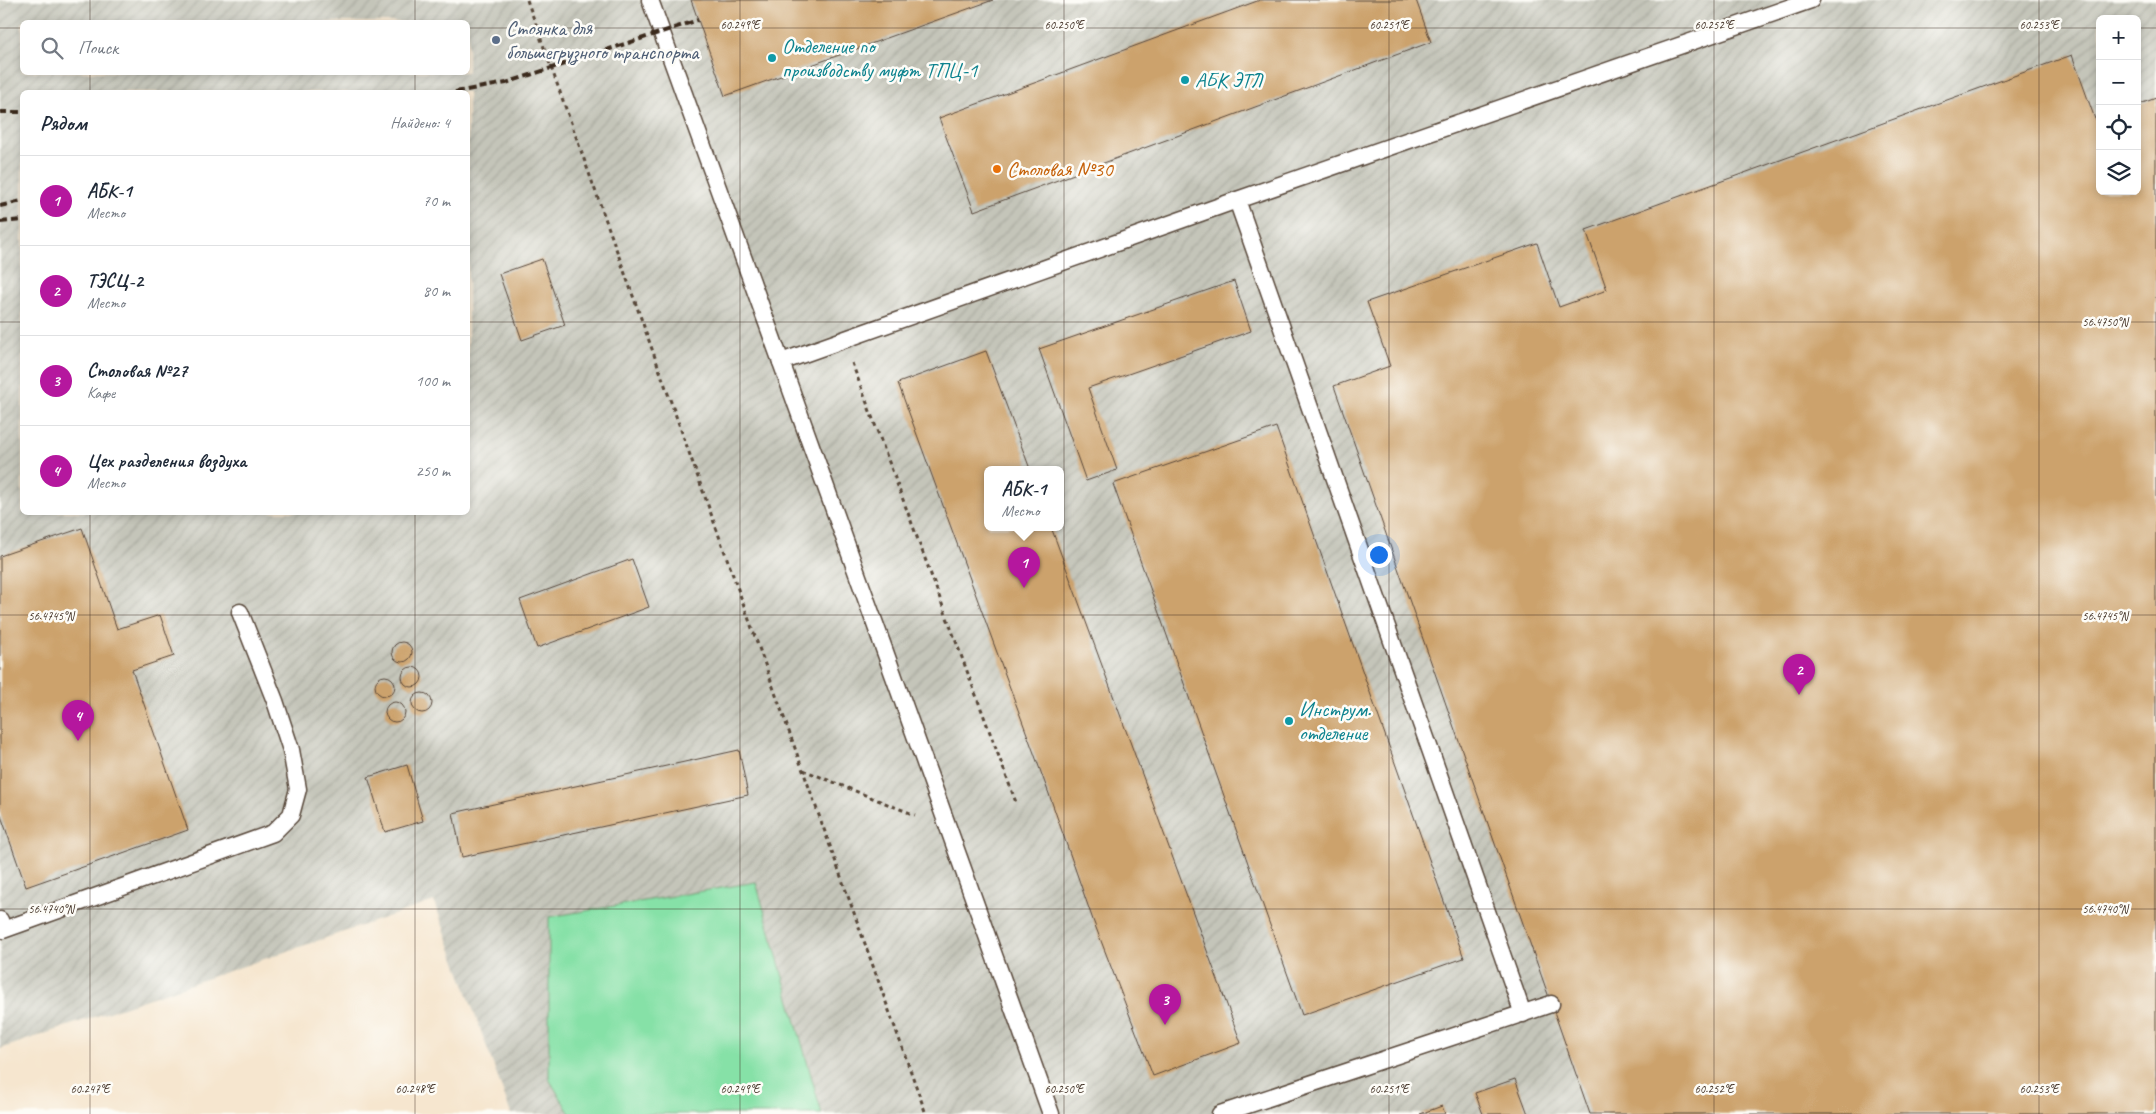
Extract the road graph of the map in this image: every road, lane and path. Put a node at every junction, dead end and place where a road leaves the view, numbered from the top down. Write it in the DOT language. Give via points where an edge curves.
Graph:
graph roads {
  1 [pos="528,0"];
  2 [pos="650,0"];
  3 [pos="1811,0"];
  4 [pos="1237,200"];
  5 [pos="843,339"];
  6 [pos="781,362"];
  7 [pos="240,612"];
  8 [pos="802,770"];
  9 [pos="1017,805"];
  10 [pos="949,829"];
  11 [pos="1,927"];
  12 [pos="1551,1004"];
  13 [pos="1523,1014"];
  14 [pos="926,1114"];
  15 [pos="1051,1114"];
  16 [pos="1220,1114"];
  1 -- 8 [label="path"];
  2 -- 6 [label="lane"];
  3 -- 4 [label="lane"];
  4 -- 5 [label="lane"];
  4 -- 13 [label="lane"];
  5 -- 6 [label="lane"];
  5 -- 9 [label="path"];
  6 -- 10 [label="lane"];
  7 -- 11 [label="lane" via="291,750 298,789 291,815 273,833"];
  8 -- 10 [label="path"];
  8 -- 14 [label="path"];
  10 -- 15 [label="lane"];
  12 -- 13 [label="lane"];
  13 -- 16 [label="lane"];
}
